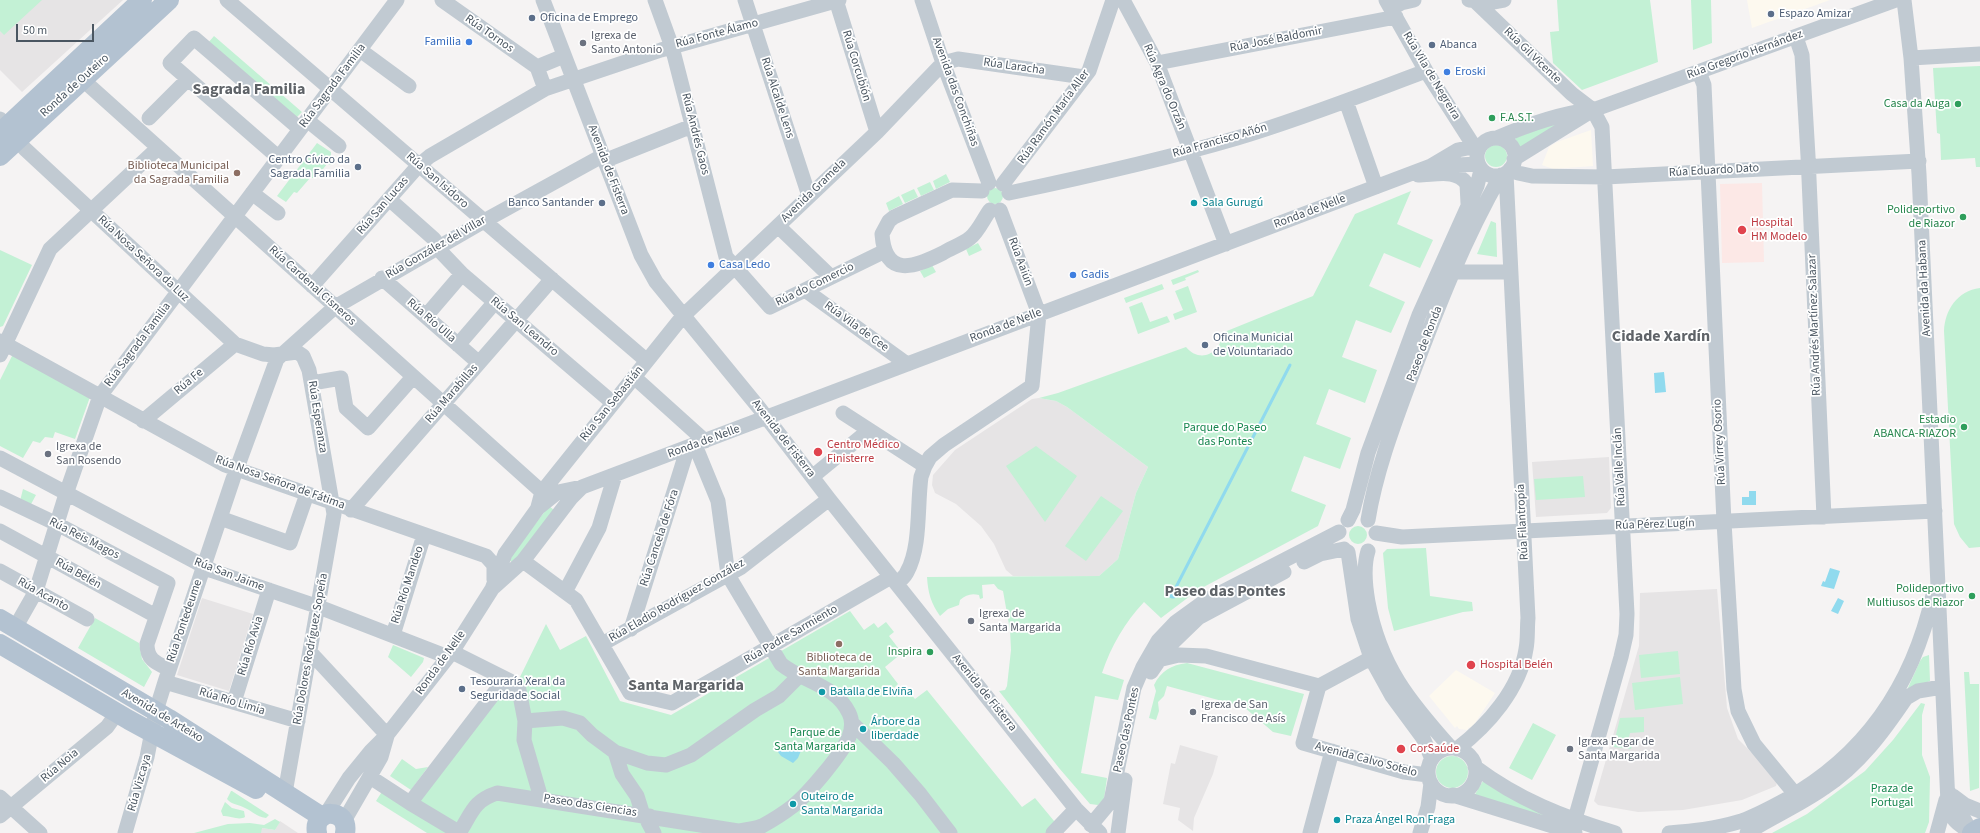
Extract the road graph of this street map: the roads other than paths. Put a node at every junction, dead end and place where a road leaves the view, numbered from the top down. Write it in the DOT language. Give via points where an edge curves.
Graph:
graph roads {
  1 [pos="142,0"];
  2 [pos="169,0"];
  3 [pos="227,0"];
  4 [pos="397,0"];
  5 [pos="442,0"];
  6 [pos="543,0"];
  7 [pos="655,0"];
  8 [pos="745,0"];
  9 [pos="837,0"];
  10 [pos="922,0"];
  11 [pos="1113,0"];
  12 [pos="1123,0"];
  13 [pos="1414,0"];
  14 [pos="1468,0"];
  15 [pos="1474,0"];
  16 [pos="1504,0"];
  17 [pos="1896,0"];
  18 [pos="1904,0"];
  19 [pos="1391,9"];
  20 [pos="754,25"];
  21 [pos="1796,37"];
  22 [pos="672,47"];
  23 [pos="360,50"];
  24 [pos="1980,54"];
  25 [pos="564,56"];
  26 [pos="1912,58"];
  27 [pos="1157,62"];
  28 [pos="943,63"];
  29 [pos="537,67"];
  30 [pos="1426,71"];
  31 [pos="1699,72"];
  32 [pos="1084,77"];
  33 [pos="188,79"];
  34 [pos="573,79"];
  35 [pos="83,80"];
  36 [pos="409,86"];
  37 [pos="330,89"];
  38 [pos="546,89"];
  39 [pos="1346,101"];
  40 [pos="1593,110"];
  41 [pos="149,118"];
  42 [pos="304,125"];
  43 [pos="692,126"];
  44 [pos="6,130"];
  45 [pos="877,132"];
  46 [pos="1497,138"];
  47 [pos="339,146"];
  48 [pos="158,148"];
  49 [pos="1190,151"];
  50 [pos="1476,152"];
  51 [pos="0,156"];
  52 [pos="279,158"];
  53 [pos="603,158"];
  54 [pos="1919,161"];
  55 [pos="419,165"];
  56 [pos="1431,166"];
  57 [pos="1808,166"];
  58 [pos="1508,169"];
  59 [pos="1707,172"];
  60 [pos="1409,175"];
  61 [pos="1606,177"];
  62 [pos="1376,187"];
  63 [pos="996,188"];
  64 [pos="252,193"];
  65 [pos="809,196"];
  66 [pos="389,199"];
  67 [pos="1468,208"];
  68 [pos="995,210"];
  69 [pos="91,211"];
  70 [pos="278,213"];
  71 [pos="234,216"];
  72 [pos="484,221"];
  73 [pos="778,226"];
  74 [pos="1226,244"];
  75 [pos="438,246"];
  76 [pos="886,251"];
  77 [pos="734,268"];
  78 [pos="1454,272"];
  79 [pos="1510,272"];
  80 [pos="462,274"];
  81 [pos="831,277"];
  82 [pos="382,278"];
  83 [pos="552,279"];
  84 [pos="312,286"];
  85 [pos="805,290"];
  86 [pos="178,292"];
  87 [pos="495,302"];
  88 [pos="335,307"];
  89 [pos="1039,314"];
  90 [pos="426,316"];
  91 [pos="683,316"];
  92 [pos="516,320"];
  93 [pos="235,344"];
  94 [pos="458,345"];
  95 [pos="2,347"];
  96 [pos="281,354"];
  97 [pos="647,361"];
  98 [pos="479,363"];
  99 [pos="907,364"];
  100 [pos="413,377"];
  101 [pos="634,377"];
  102 [pos="312,383"];
  103 [pos="100,396"];
  104 [pos="443,403"];
  105 [pos="613,403"];
  106 [pos="843,413"];
  107 [pos="767,418"];
  108 [pos="143,421"];
  109 [pos="868,431"];
  110 [pos="696,444"];
  111 [pos="0,458"];
  112 [pos="924,466"];
  113 [pos="236,469"];
  114 [pos="615,474"];
  115 [pos="812,477"];
  116 [pos="582,487"];
  117 [pos="66,494"];
  118 [pos="307,494"];
  119 [pos="547,494"];
  120 [pos="0,497"];
  121 [pos="571,498"];
  122 [pos="828,499"];
  123 [pos="333,503"];
  124 [pos="351,510"];
  125 [pos="1935,511"];
  126 [pos="1824,517"];
  127 [pos="220,518"];
  128 [pos="1368,520"];
  129 [pos="1724,522"];
  130 [pos="57,524"];
  131 [pos="1343,526"];
  132 [pos="1623,526"];
  133 [pos="0,531"];
  134 [pos="1523,531"];
  135 [pos="1376,533"];
  136 [pos="424,535"];
  137 [pos="1346,550"];
  138 [pos="1368,551"];
  139 [pos="505,554"];
  140 [pos="46,556"];
  141 [pos="486,556"];
  142 [pos="523,562"];
  143 [pos="204,567"];
  144 [pos="0,572"];
  145 [pos="728,575"];
  146 [pos="1938,577"];
  147 [pos="894,580"];
  148 [pos="492,589"];
  149 [pos="268,590"];
  150 [pos="36,591"];
  151 [pos="565,592"];
  152 [pos="319,607"];
  153 [pos="156,616"];
  154 [pos="87,619"];
  155 [pos="8,623"];
  156 [pos="631,628"];
  157 [pos="1181,633"];
  158 [pos="392,635"];
  159 [pos="0,644"];
  160 [pos="602,644"];
  161 [pos="770,647"];
  162 [pos="1940,647"];
  163 [pos="1917,651"];
  164 [pos="310,653"];
  165 [pos="450,654"];
  166 [pos="1206,656"];
  167 [pos="1371,658"];
  168 [pos="1158,660"];
  169 [pos="167,675"];
  170 [pos="799,676"];
  171 [pos="508,680"];
  172 [pos="1319,686"];
  173 [pos="1942,687"];
  174 [pos="234,702"];
  175 [pos="156,711"];
  176 [pos="117,713"];
  177 [pos="298,721"];
  178 [pos="525,721"];
  179 [pos="852,723"];
  180 [pos="152,732"];
  181 [pos="388,735"];
  182 [pos="1454,748"];
  183 [pos="1332,751"];
  184 [pos="615,752"];
  185 [pos="1432,760"];
  186 [pos="1475,767"];
  187 [pos="370,776"];
  188 [pos="1430,779"];
  189 [pos="1948,792"];
  190 [pos="286,794"];
  191 [pos="1795,794"];
  192 [pos="1453,795"];
  193 [pos="0,797"];
  194 [pos="541,798"];
  195 [pos="410,803"];
  196 [pos="1076,810"];
  197 [pos="1980,811"];
  198 [pos="6,812"];
  199 [pos="646,815"];
  200 [pos="330,827"];
  201 [pos="1097,828"];
  202 [pos="1980,828"];
  203 [pos="1573,829"];
  204 [pos="1738,829"];
  205 [pos="739,832"];
  206 [pos="1118,832"];
  207 [pos="40,833"];
  208 [pos="125,833"];
  209 [pos="460,833"];
  210 [pos="654,833"];
  211 [pos="950,833"];
  212 [pos="1053,833"];
  213 [pos="1310,833"];
  214 [pos="1420,833"];
  215 [pos="1615,833"];
  216 [pos="1669,833"];
  217 [pos="1937,833"];
  218 [pos="1972,833"];
  1 -- 44 [label="main road, Ronda de Outeiro"];
  2 -- 35 [label="main road, Ronda de Outeiro"];
  3 -- 37 [label="street, Rúa San Isidoro"];
  4 -- 23 [label="street, Rúa Sagrada Familia"];
  5 -- 29 [label="street, Rúa Tornos"];
  6 -- 25 [label="street, Avenida de Fisterra"];
  7 -- 22 [label="street, Rúa Andrés Gaos"];
  8 -- 20 [label="street, Rúa Alcalde Lens"];
  9 -- 20 [label="street, Rúa Fonte Álamo"];
  9 -- 45 [label="street, Rúa Corcubión"];
  10 -- 28 [label="street, Avenida das Conchiñas"];
  11 -- 32 [label="street, Rúa Ramón María Aller" via="1089,71"];
  12 -- 27 [label="street, Rúa Agra do Orzán"];
  13 -- 19 [label="street, Rúa José Baldomir"];
  14 -- 15 [label="street"];
  15 -- 16 [label="street"];
  15 -- 40 [label="street, Rúa Gil Vicente" via="1572,94"];
  17 -- 21 [label="street, Rúa Gregorio Hernández"];
  18 -- 26 [label="street, Avenida da Habana"];
  19 -- 27 [label="street, Rúa José Baldomir"];
  19 -- 30 [label="street, Rúa Vila de Negreira"];
  20 -- 22 [label="street, Rúa Fonte Álamo"];
  20 -- 65 [label="street, Rúa Alcalde Lens"];
  21 -- 31 [label="street, Rúa Gregorio Hernández"];
  21 -- 57 [label="street, Rúa Andrés Martínez Salazar" via="1802,55"];
  22 -- 34 [label="street, Rúa Fonte Álamo"];
  22 -- 43 [label="street, Rúa Andrés Gaos"];
  23 -- 36 [label="street"];
  23 -- 37 [label="street, Rúa Sagrada Familia"];
  24 -- 26 [label="street"];
  25 -- 29 [label="street"];
  25 -- 34 [label="street, Avenida de Fisterra"];
  26 -- 54 [label="street, Avenida da Habana"];
  27 -- 49 [label="street, Rúa Agra do Orzán"];
  28 -- 32 [label="street, Rúa Laracha" via="958,59"];
  28 -- 45 [label="street, Avenida Gramela"];
  28 -- 63 [label="street, Avenida das Conchiñas"];
  29 -- 38 [label="street"];
  30 -- 39 [label="street, Rúa Francisco Añón"];
  30 -- 50 [label="street, Rúa Vila de Negreira"];
  31 -- 40 [label="street, Rúa Gregorio Hernández"];
  31 -- 59 [label="street, Rúa Virrey Osorio" via="1704,85"];
  32 -- 63 [label="street, Rúa Ramón María Aller"];
  33 -- 41 [label="street"];
  33 -- 42 [label="street" via="170,63 194,38"];
  33 -- 52 [label="street"];
  34 -- 38 [label="street, Rúa Fonte Álamo"];
  34 -- 53 [label="street, Avenida de Fisterra"];
  35 -- 44 [label="main road, Ronda de Outeiro"];
  35 -- 48 [label="street, Rúa Cardenal Cisneros"];
  37 -- 42 [label="street, Rúa Sagrada Familia"];
  37 -- 55 [label="street, Rúa San Isidoro"];
  38 -- 55 [label="street, Rúa San Lucas" via="430,156"];
  39 -- 49 [label="street, Rúa Francisco Añón" via="1239,138"];
  39 -- 62 [label="street"];
  40 -- 46 [label="street, Rúa Gregorio Hernández" via="1569,113 1534,123"];
  40 -- 58 [label="street, Rúa Gregorio Hernández"];
  40 -- 61 [label="street, Rúa Valle Inclán" via="1602,127"];
  42 -- 47 [label="street"];
  42 -- 52 [label="street, Rúa Sagrada Familia"];
  43 -- 53 [label="street, Rúa González del Villar"];
  43 -- 77 [label="street, Rúa Andrés Gaos" via="726,257"];
  44 -- 51 [label="main road, Ronda de Outeiro"];
  44 -- 69 [label="street, Rúa Nosa Señora da Luz"];
  45 -- 65 [label="street, Avenida Gramela"];
  46 -- 50 [label="street" via="1485,140"];
  46 -- 58 [label="street" via="1508,142 1512,147"];
  48 -- 69 [label="street"];
  48 -- 71 [label="street, Rúa Cardenal Cisneros"];
  49 -- 63 [label="street, Rúa Francisco Añón"];
  49 -- 74 [label="street, Rúa Agra do Orzán"];
  50 -- 56 [label="street, Ronda de Nelle"];
  50 -- 56 [label="street, Ronda de Nelle" via="1458,150"];
  50 -- 58 [label="street" via="1490,175"];
  50 -- 67 [label="street, Paseo de Ronda" via="1478,186"];
  52 -- 64 [label="street, Rúa Sagrada Familia"];
  53 -- 72 [label="street, Rúa González del Villar"];
  53 -- 91 [label="street, Avenida de Fisterra" via="647,268"];
  54 -- 57 [label="street, Rúa Eduardo Dato"];
  54 -- 125 [label="street, Avenida da Habana"];
  55 -- 66 [label="street, Rúa San Lucas"];
  55 -- 72 [label="street, Rúa San Isidoro"];
  56 -- 60 [label="street, Ronda de Nelle"];
  57 -- 59 [label="street, Rúa Eduardo Dato"];
  57 -- 126 [label="street, Rúa Andrés Martínez Salazar"];
  58 -- 61 [label="street, Rúa Eduardo Dato" via="1532,176"];
  58 -- 78 [label="street, Paseo de Ronda" via="1480,213"];
  58 -- 79 [label="street, Rúa Filantropía"];
  59 -- 61 [label="street, Rúa Eduardo Dato"];
  59 -- 129 [label="street, Rúa Virrey Osorio"];
  60 -- 62 [label="street, Ronda de Nelle"];
  60 -- 67 [label="street, Paseo de Ronda" via="1459,176 1468,188"];
  61 -- 132 [label="street, Rúa Valle Inclán"];
  62 -- 74 [label="street, Ronda de Nelle"];
  63 -- 68 [label="street, Rúa Ramón María Aller" via="1009,202"];
  63 -- 68 [label="street, Avenida das Conchiñas" via="981,200 986,208"];
  63 -- 76 [label="street, Rúa Francisco Añón" via="952,190 894,217 882,234"];
  64 -- 70 [label="street"];
  64 -- 71 [label="street, Rúa Sagrada Familia"];
  65 -- 73 [label="street, Avenida Gramela"];
  66 -- 75 [label="street, Rúa San Leandro" via="434,239"];
  66 -- 84 [label="street, Rúa San Lucas"];
  67 -- 131 [label="street, Paseo de Ronda" via="1414,329 1368,453 1354,510"];
  68 -- 76 [label="street, Rúa Ramón María Aller" via="971,238 920,264 898,265 891,260"];
  68 -- 89 [label="street, Rúa Aaiún"];
  69 -- 86 [label="street, Rúa Nosa Señora da Luz"];
  69 -- 95 [label="street" via="50,249"];
  71 -- 84 [label="street, Rúa Cardenal Cisneros"];
  71 -- 86 [label="street, Rúa Sagrada Familia"];
  72 -- 75 [label="street, Rúa González del Villar"];
  72 -- 83 [label="street, Rúa San Isidoro"];
  73 -- 77 [label="street, Avenida Gramela"];
  73 -- 81 [label="street"];
  74 -- 89 [label="street, Ronda de Nelle"];
  75 -- 80 [label="street, Rúa San Leandro"];
  75 -- 82 [label="street, Rúa González del Villar"];
  76 -- 81 [label="street, Rúa do Comercio"];
  77 -- 85 [label="street, Rúa do Comercio" via="770,307"];
  77 -- 91 [label="street, Avenida Gramela"];
  78 -- 79 [label="street"];
  78 -- 128 [label="street, Paseo de Ronda" via="1404,398 1378,473"];
  79 -- 134 [label="street, Rúa Filantropía"];
  80 -- 87 [label="street, Rúa San Leandro"];
  80 -- 90 [label="street"];
  81 -- 85 [label="street, Rúa do Comercio"];
  82 -- 88 [label="street, Rúa González del Villar"];
  82 -- 90 [label="street, Rúa Río Ulla"];
  83 -- 92 [label="street, Rúa Marabillas"];
  83 -- 97 [label="street, Rúa San Isidoro"];
  84 -- 88 [label="street, Rúa Cardenal Cisneros"];
  85 -- 99 [label="street, Rúa Vila de Cee"];
  86 -- 93 [label="street, Rúa Nosa Señora da Luz"];
  86 -- 103 [label="street, Rúa Sagrada Familia"];
  87 -- 92 [label="street, Rúa San Leandro"];
  87 -- 94 [label="street"];
  88 -- 96 [label="street, Rúa González del Villar"];
  88 -- 100 [label="street, Rúa Cardenal Cisneros"];
  89 -- 99 [label="street, Ronda de Nelle"];
  89 -- 112 [label="street" via="1032,386 944,445"];
  90 -- 94 [label="street, Rúa Río Ulla"];
  91 -- 97 [label="street, Rúa San Sebastián"];
  91 -- 107 [label="street, Avenida de Fisterra"];
  92 -- 98 [label="street, Rúa Marabillas"];
  92 -- 105 [label="street, Rúa San Leandro"];
  93 -- 96 [label="street, Rúa Nosa Señora da Luz" via="263,354"];
  93 -- 108 [label="street, Rúa Fe"];
  94 -- 98 [label="street, Rúa Río Ulla"];
  95 -- 103 [label="street, Rúa Nosa Señora de Fátima"];
  96 -- 102 [label="street, Rúa Esperanza" via="292,351 303,356"];
  96 -- 113 [label="street, Rúa Pontedeume" via="273,367"];
  97 -- 101 [label="street, Rúa San Sebastián"];
  98 -- 104 [label="street, Rúa Marabillas"];
  99 -- 107 [label="street, Ronda de Nelle"];
  100 -- 102 [label="street" via="368,428 346,408 341,378"];
  100 -- 104 [label="street, Rúa Cardenal Cisneros"];
  101 -- 105 [label="street, Rúa San Sebastián"];
  101 -- 110 [label="street"];
  102 -- 123 [label="street, Rúa Esperanza"];
  103 -- 108 [label="street, Rúa Nosa Señora de Fátima"];
  103 -- 117 [label="street, Rúa Sagrada Familia"];
  104 -- 119 [label="street, Rúa Cardenal Cisneros"];
  104 -- 124 [label="street, Rúa Marabillas"];
  105 -- 119 [label="street, Rúa San Sebastián"];
  106 -- 109 [label="street"];
  107 -- 110 [label="street, Ronda de Nelle"];
  107 -- 115 [label="street, Avenida de Fisterra"];
  108 -- 113 [label="street, Rúa Nosa Señora de Fátima"];
  109 -- 112 [label="street"];
  109 -- 115 [label="street"];
  110 -- 114 [label="street, Ronda de Nelle"];
  110 -- 145 [label="street" via="718,501"];
  110 -- 156 [label="street, Rúa Cancela de Fóra"];
  111 -- 117 [label="street, Rúa San Jaime"];
  112 -- 147 [label="street" via="918,496 912,562 906,574"];
  113 -- 118 [label="street, Rúa Nosa Señora de Fátima"];
  113 -- 127 [label="street, Rúa Pontedeume"];
  114 -- 116 [label="street, Ronda de Nelle"];
  114 -- 151 [label="street" via="599,528"];
  115 -- 122 [label="street, Avenida de Fisterra"];
  116 -- 119 [label="street, Ronda de Nelle"];
  116 -- 121 [label="street, Ronda de Nelle"];
  117 -- 130 [label="street, Rúa Sagrada Familia"];
  117 -- 143 [label="street, Rúa San Jaime"];
  118 -- 123 [label="street, Rúa Nosa Señora de Fátima"];
  118 -- 127 [label="street" via="290,543"];
  119 -- 121 [label="street"];
  119 -- 139 [label="street, Ronda de Nelle"];
  120 -- 130 [label="street, Rúa Reis Magos"];
  121 -- 142 [label="street, Ronda de Nelle"];
  122 -- 145 [label="street, Rúa Eladio Rodríguez González"];
  122 -- 147 [label="street, Avenida de Fisterra"];
  123 -- 124 [label="street, Rúa Nosa Señora de Fátima"];
  123 -- 152 [label="street, Rúa Dolores Rodríguez Sopeña" via="334,514"];
  124 -- 136 [label="street, Rúa Nosa Señora de Fátima"];
  125 -- 126 [label="street, Rúa Pérez Lugín"];
  125 -- 146 [label="street, Avenida da Habana"];
  126 -- 129 [label="street, Rúa Pérez Lugín"];
  127 -- 143 [label="street, Rúa Pontedeume"];
  128 -- 131 [label="street" via="1358,517"];
  128 -- 135 [label="street"];
  129 -- 132 [label="street, Rúa Pérez Lugín"];
  129 -- 191 [label="street, Rúa Virrey Osorio" via="1731,664 1738,711 1754,744"];
  130 -- 140 [label="street, Rúa Sagrada Familia"];
  130 -- 153 [label="street, Rúa Reis Magos" via="168,583"];
  131 -- 137 [label="street" via="1340,541"];
  131 -- 201 [label="street, Paseo das Pontes" via="1205,601 1176,622 1158,641 1134,688 1111,802"];
  132 -- 134 [label="street, Rúa Pérez Lugín"];
  132 -- 203 [label="street, Rúa Valle Inclán" via="1626,635"];
  133 -- 140 [label="street, Rúa Belén"];
  134 -- 135 [label="street, Rúa Pérez Lugín" via="1402,537"];
  134 -- 182 [label="street, Rúa Filantropía" via="1528,618 1526,649 1520,671 1500,707 1469,740"];
  135 -- 138 [label="street" via="1375,543"];
  136 -- 141 [label="street, Rúa Nosa Señora de Fátima"];
  136 -- 158 [label="street, Rúa Río Mandeo"];
  137 -- 138 [label="street" via="1358,554"];
  137 -- 157 [label="street, Paseo das Pontes" via="1320,554 1208,612"];
  137 -- 167 [label="street" via="1358,619"];
  138 -- 182 [label="street" via="1365,566 1366,589 1371,618 1382,653 1394,678 1412,703"];
  139 -- 141 [label="street, Rúa Nosa Señora de Fátima" via="496,560"];
  139 -- 148 [label="street, Ronda de Nelle"];
  140 -- 150 [label="street, Rúa Sagrada Familia"];
  140 -- 153 [label="street, Rúa Belén"];
  141 -- 148 [label="street" via="494,565"];
  142 -- 148 [label="street, Ronda de Nelle"];
  142 -- 151 [label="street, Rúa Padre Sarmiento"];
  143 -- 149 [label="street, Rúa San Jaime"];
  143 -- 169 [label="street, Rúa Pontedeume"];
  144 -- 150 [label="street, Rúa Acanto"];
  145 -- 156 [label="street, Rúa Eladio Rodríguez González"];
  145 -- 161 [label="street"];
  146 -- 162 [label="street, Avenida da Habana"];
  146 -- 163 [label="street, Avenida da Habana"];
  147 -- 161 [label="street, Rúa Padre Sarmiento"];
  147 -- 196 [label="street, Avenida de Fisterra"];
  148 -- 165 [label="street, Ronda de Nelle"];
  149 -- 152 [label="street, Rúa San Jaime"];
  149 -- 174 [label="street, Rúa Río Avia"];
  150 -- 154 [label="street, Rúa Acanto"];
  150 -- 155 [label="street, Rúa Sagrada Familia"];
  151 -- 160 [label="street, Rúa Padre Sarmiento" via="576,600"];
  152 -- 158 [label="street, Rúa San Jaime"];
  152 -- 164 [label="street, Rúa Dolores Rodríguez Sopeña"];
  153 -- 169 [label="street, Rúa Río Limia" via="147,644 148,655"];
  155 -- 175 [label="main road, Avenida de Arteixo"];
  156 -- 160 [label="street, Rúa Eladio Rodríguez González"];
  157 -- 166 [label="street" via="1190,647"];
  157 -- 168 [label="street, Paseo das Pontes"];
  158 -- 165 [label="street, Rúa San Jaime"];
  159 -- 176 [label="main road, Avenida de Arteixo"];
  160 -- 161 [label="street, Rúa Padre Sarmiento" via="630,693 672,703"];
  161 -- 170 [label="street" via="781,664"];
  162 -- 163 [label="street" via="1925,646"];
  162 -- 173 [label="street, Avenida da Habana"];
  163 -- 191 [label="street, Avenida da Habana" via="1900,687 1870,731 1838,764"];
  164 -- 177 [label="street, Rúa Dolores Rodríguez Sopeña"];
  164 -- 181 [label="street"];
  165 -- 171 [label="street, Rúa San Jaime"];
  165 -- 181 [label="street, Ronda de Nelle"];
  166 -- 168 [label="street" via="1179,655"];
  166 -- 172 [label="street"];
  167 -- 172 [label="street"];
  167 -- 185 [label="street" via="1392,696 1422,738"];
  168 -- 206 [label="street, Paseo das Pontes" via="1143,690 1139,706"];
  169 -- 174 [label="street, Rúa Río Limia"];
  169 -- 175 [label="street, Rúa Pontedeume"];
  170 -- 179 [label="street" via="837,697 850,714"];
  170 -- 184 [label="street" via="779,696 691,755 666,765 647,763"];
  171 -- 178 [label="street" via="519,690"];
  171 -- 195 [label="street"];
  172 -- 183 [label="street, Avenida Calvo Sotelo" via="1304,743"];
  173 -- 189 [label="street, Avenida da Habana"];
  173 -- 204 [label="street" via="1912,693 1855,763 1806,800"];
  174 -- 177 [label="street, Rúa Río Limia"];
  175 -- 180 [label="street, Rúa Pontedeume"];
  175 -- 190 [label="main road, Avenida de Arteixo"];
  176 -- 180 [label="main road, Avenida de Arteixo"];
  176 -- 198 [label="street, Rúa Noia" via="107,726"];
  177 -- 190 [label="street, Rúa Dolores Rodríguez Sopeña"];
  178 -- 184 [label="street" via="563,718 580,723"];
  178 -- 194 [label="street" via="524,740"];
  179 -- 205 [label="street" via="842,749 794,805 761,827"];
  179 -- 211 [label="street" via="893,763"];
  180 -- 200 [label="main road, Avenida de Arteixo"];
  180 -- 208 [label="street, Rúa Vizcaya"];
  181 -- 187 [label="street, Ronda de Nelle" via="381,757"];
  181 -- 200 [label="street, Ronda de Nelle" via="349,778"];
  182 -- 185 [label="street" via="1440,751"];
  182 -- 186 [label="street" via="1467,754"];
  183 -- 188 [label="street, Avenida Calvo Sotelo"];
  183 -- 213 [label="street"];
  184 -- 199 [label="street" via="622,774"];
  185 -- 188 [label="street" via="1428,767"];
  186 -- 192 [label="street" via="1475,775 1470,786 1464,792"];
  186 -- 203 [label="street" via="1501,787"];
  187 -- 195 [label="street"];
  187 -- 200 [label="street, Ronda de Nelle"];
  188 -- 192 [label="street" via="1440,792"];
  188 -- 214 [label="street" via="1428,807"];
  189 -- 197 [label="street" via="1965,805"];
  189 -- 217 [label="street, Avenida da Habana"];
  189 -- 218 [label="street, Avenida da Habana" via="1949,813 1958,824"];
  190 -- 200 [label="main road, Avenida de Arteixo"];
  191 -- 204 [label="street" via="1765,810"];
  192 -- 203 [label="street"];
  193 -- 198 [label="street"];
  194 -- 199 [label="street, Paseo das Ciencias"];
  194 -- 209 [label="street, Paseo das Ciencias" via="497,792 483,798 472,810"];
  195 -- 209 [label="street"];
  196 -- 201 [label="street, Avenida de Fisterra"];
  196 -- 212 [label="street"];
  198 -- 207 [label="street"];
  199 -- 205 [label="street, Paseo das Ciencias"];
  199 -- 210 [label="street"];
  201 -- 206 [label="street, Paseo das Pontes" via="1111,813 1118,820"];
  202 -- 218 [label="main road"];
  203 -- 215 [label="street"];
  204 -- 216 [label="street"];
}
